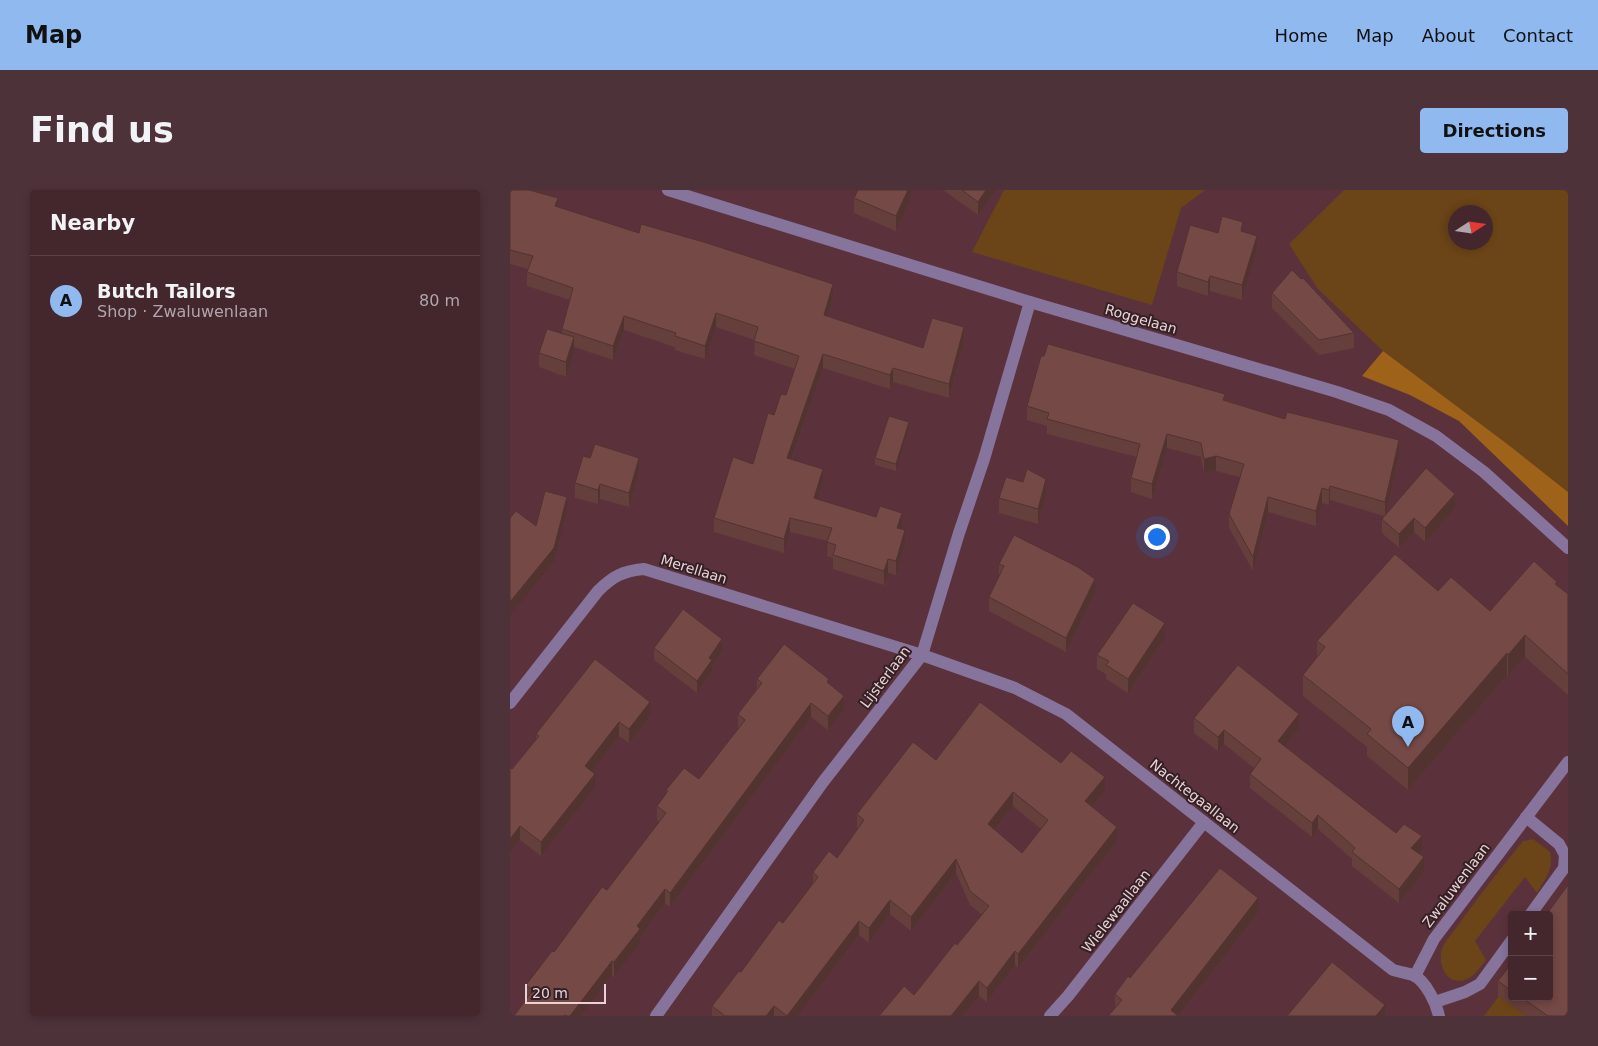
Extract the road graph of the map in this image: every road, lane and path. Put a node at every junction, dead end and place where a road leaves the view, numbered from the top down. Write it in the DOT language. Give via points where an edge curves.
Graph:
graph roads {
  1 [pos="668,190"];
  2 [pos="1030,302"];
  3 [pos="1568,548"];
  4 [pos="922,655"];
  5 [pos="510,703"];
  6 [pos="1568,762"];
  7 [pos="1526,817"];
  8 [pos="1204,822"];
  9 [pos="1533,911"];
  10 [pos="1508,946"];
  11 [pos="1415,976"];
  12 [pos="1432,996"];
  13 [pos="656,1016"];
  14 [pos="1050,1016"];
  15 [pos="1439,1016"];
  1 -- 2 [label="street, Roggelaan"];
  2 -- 3 [label="street, Roggelaan" via="1389,410 1436,436 1484,472"];
  2 -- 4 [label="street, Lijsterlaan"];
  4 -- 5 [label="street, Merellaan" via="644,569 629,570 611,578 598,591"];
  4 -- 8 [label="street, Nachtegaallaan" via="1015,688 1066,714"];
  4 -- 13 [label="street, Lijsterlaan" via="823,782"];
  6 -- 7 [label="street, Zwaluwenlaan"];
  7 -- 9 [label="street" via="1560,844 1565,855 1564,868"];
  7 -- 11 [label="street, Zwaluwenlaan" via="1434,939"];
  8 -- 11 [label="street, Nachtegaallaan" via="1393,970"];
  8 -- 14 [label="street, Wielewaallaan"];
  10 -- 12 [label="street" via="1480,984 1466,992"];
  11 -- 12 [label="street, Nachtegaallaan"];
  12 -- 15 [label="street"];
}
